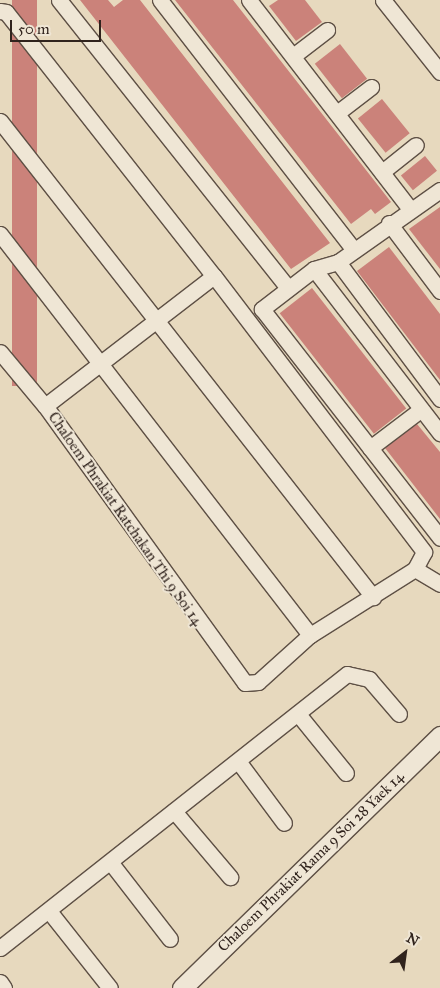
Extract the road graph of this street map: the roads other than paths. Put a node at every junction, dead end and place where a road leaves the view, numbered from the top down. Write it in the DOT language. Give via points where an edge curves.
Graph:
graph roads {
  1 [pos="59,0"];
  2 [pos="160,0"];
  3 [pos="249,0"];
  4 [pos="383,0"];
  5 [pos="1,10"];
  6 [pos="327,30"];
  7 [pos="292,56"];
  8 [pos="440,72"];
  9 [pos="371,87"];
  10 [pos="337,113"];
  11 [pos="0,121"];
  12 [pos="416,145"];
  13 [pos="382,172"];
  14 [pos="440,190"];
  15 [pos="410,209"];
  16 [pos="389,222"];
  17 [pos="0,234"];
  18 [pos="353,249"];
  19 [pos="338,262"];
  20 [pos="314,269"];
  21 [pos="214,276"];
  22 [pos="288,288"];
  23 [pos="440,291"];
  24 [pos="155,321"];
  25 [pos="0,352"];
  26 [pos="100,364"];
  27 [pos="413,364"];
  28 [pos="395,377"];
  29 [pos="440,399"];
  30 [pos="45,406"];
  31 [pos="420,410"];
  32 [pos="440,433"];
  33 [pos="370,448"];
  34 [pos="440,538"];
  35 [pos="415,569"];
  36 [pos="440,584"];
  37 [pos="373,597"];
  38 [pos="310,635"];
  39 [pos="298,714"];
  40 [pos="400,714"];
  41 [pos="440,736"];
  42 [pos="238,761"];
  43 [pos="346,773"];
  44 [pos="174,811"];
  45 [pos="284,823"];
  46 [pos="111,863"];
  47 [pos="230,877"];
  48 [pos="49,911"];
  49 [pos="170,939"];
  50 [pos="0,948"];
  51 [pos="0,982"];
  52 [pos="4,988"];
  53 [pos="110,988"];
  54 [pos="182,988"];
  1 -- 22 [label="street"];
  2 -- 18 [label="street"];
  3 -- 7 [label="street"];
  4 -- 8 [label="street"];
  5 -- 21 [label="street"];
  6 -- 7 [label="street"];
  7 -- 10 [label="street"];
  9 -- 10 [label="street"];
  10 -- 13 [label="street"];
  11 -- 24 [label="street"];
  12 -- 13 [label="street"];
  13 -- 15 [label="street"];
  14 -- 15 [label="street"];
  15 -- 16 [label="street"];
  16 -- 18 [label="street"];
  16 -- 23 [label="street"];
  17 -- 26 [label="street"];
  18 -- 19 [label="street"];
  19 -- 20 [label="street"];
  19 -- 27 [label="street"];
  20 -- 22 [label="street"];
  20 -- 28 [label="street"];
  21 -- 24 [label="street"];
  21 -- 35 [label="street" via="423,546"];
  22 -- 33 [label="street" via="262,309"];
  24 -- 26 [label="street"];
  24 -- 37 [label="street"];
  25 -- 30 [label="street, Chaloem Phrakiat Ratchakan Thi 9 Soi 14"];
  26 -- 30 [label="street"];
  26 -- 38 [label="street"];
  27 -- 28 [label="street"];
  27 -- 29 [label="street"];
  28 -- 31 [label="street"];
  30 -- 38 [label="street, Chaloem Phrakiat Ratchakan Thi 9 Soi 14" via="239,678 251,684"];
  31 -- 32 [label="street"];
  31 -- 33 [label="street"];
  33 -- 34 [label="street"];
  35 -- 36 [label="street"];
  35 -- 37 [label="street"];
  37 -- 38 [label="street"];
  39 -- 40 [label="street" via="347,674 369,679"];
  39 -- 42 [label="street"];
  39 -- 43 [label="street"];
  41 -- 54 [label="street, Chaloem Phrakiat Rama 9 Soi 28 Yaek 14"];
  42 -- 44 [label="street"];
  42 -- 45 [label="street"];
  44 -- 46 [label="street"];
  44 -- 47 [label="street"];
  46 -- 48 [label="street"];
  46 -- 49 [label="street"];
  48 -- 50 [label="street"];
  48 -- 53 [label="street"];
  51 -- 52 [label="street"];
}
